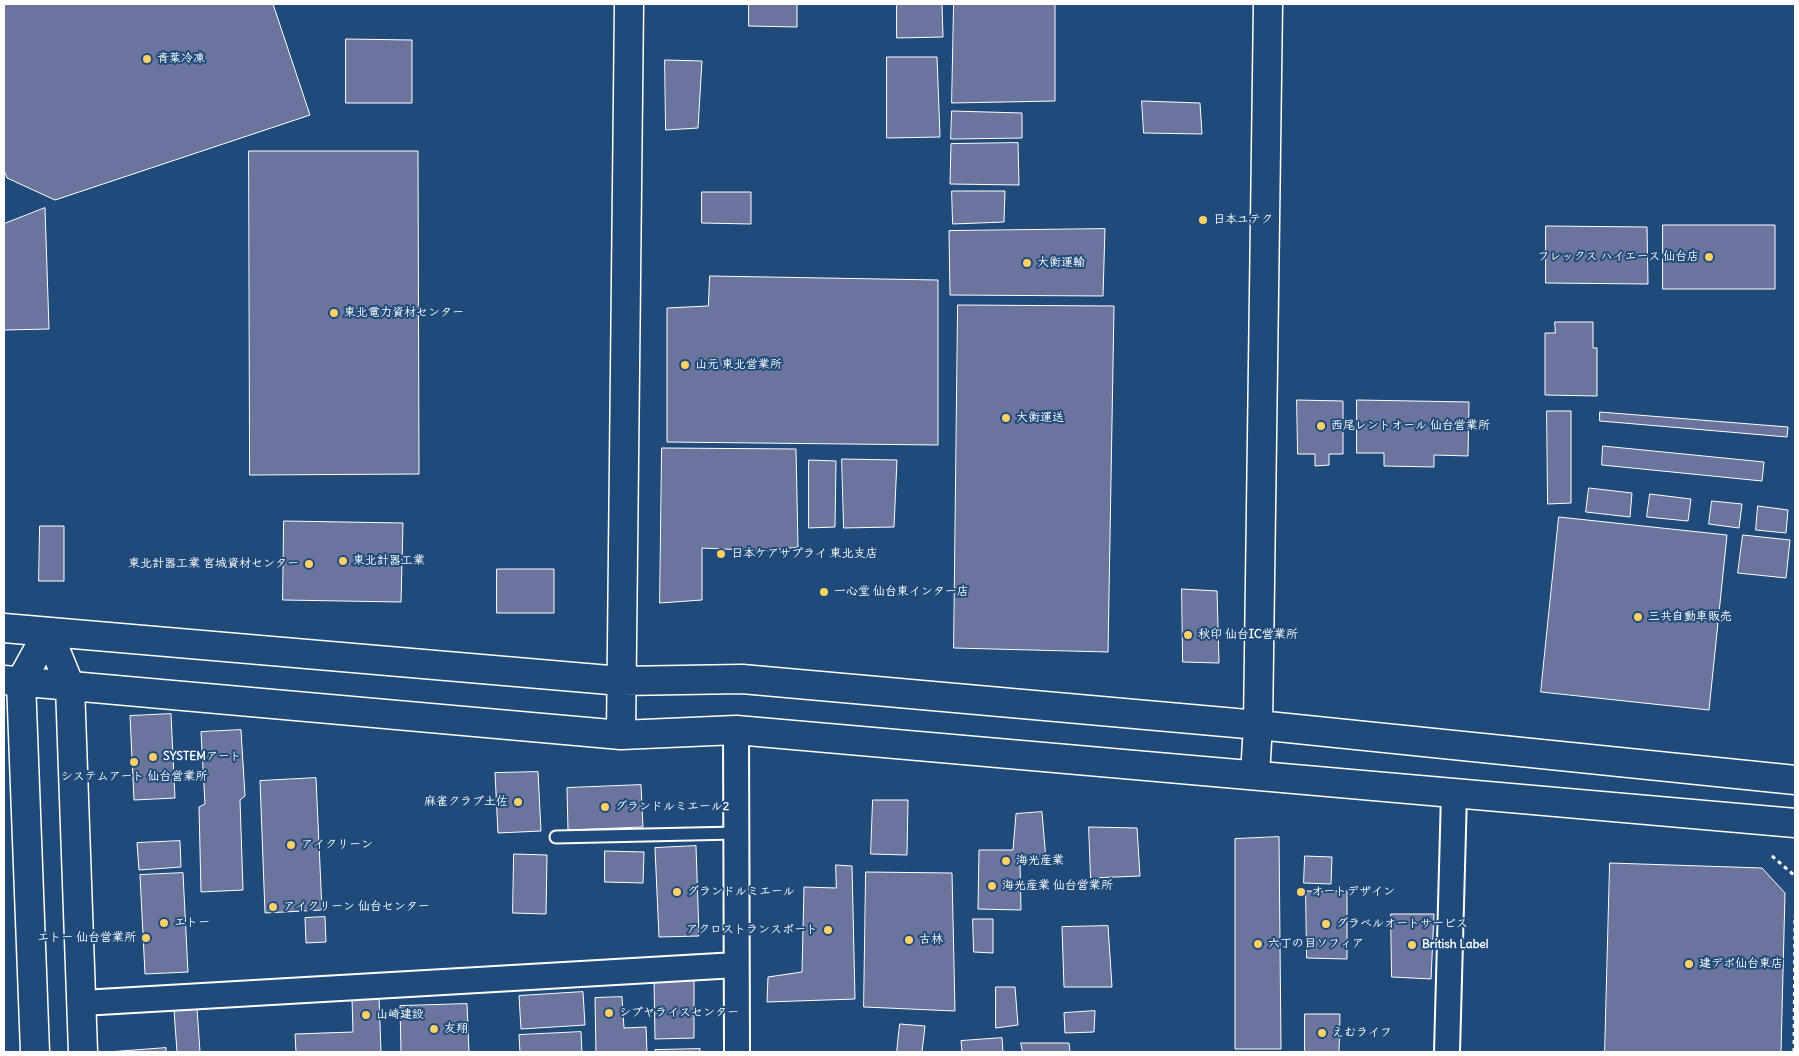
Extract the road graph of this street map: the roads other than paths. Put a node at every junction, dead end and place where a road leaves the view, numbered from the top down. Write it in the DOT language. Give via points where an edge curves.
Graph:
graph roads {
  1 [pos="629,4"];
  2 [pos="1268,4"];
  3 [pos="4,628"];
  4 [pos="48,632"];
  5 [pos="13,680"];
  6 [pos="620,681"];
  7 [pos="70,686"];
  8 [pos="1258,725"];
  9 [pos="736,730"];
  10 [pos="620,735"];
  11 [pos="1255,775"];
  12 [pos="1795,780"];
  13 [pos="1454,794"];
  14 [pos="1795,823"];
  15 [pos="736,833"];
  16 [pos="556,837"];
  17 [pos="736,965"];
  18 [pos="82,1003"];
  19 [pos="35,1052"];
  20 [pos="83,1052"];
  21 [pos="737,1052"];
  22 [pos="1447,1052"];
  1 -- 6 [label="street"];
  2 -- 8 [label="street"];
  3 -- 4 [label="street"];
  4 -- 5 [label="street"];
  4 -- 6 [label="street"];
  4 -- 7 [label="street"];
  5 -- 7 [label="street"];
  5 -- 19 [label="street"];
  6 -- 8 [label="street" via="742,679"];
  6 -- 10 [label="street"];
  7 -- 10 [label="street"];
  7 -- 18 [label="street"];
  8 -- 11 [label="street"];
  8 -- 12 [label="street"];
  9 -- 10 [label="street"];
  9 -- 11 [label="street"];
  9 -- 15 [label="street"];
  11 -- 13 [label="street"];
  13 -- 14 [label="street"];
  13 -- 22 [label="street"];
  15 -- 16 [label="lane"];
  15 -- 17 [label="street"];
  17 -- 18 [label="street"];
  17 -- 21 [label="street"];
  18 -- 20 [label="street"];
}
